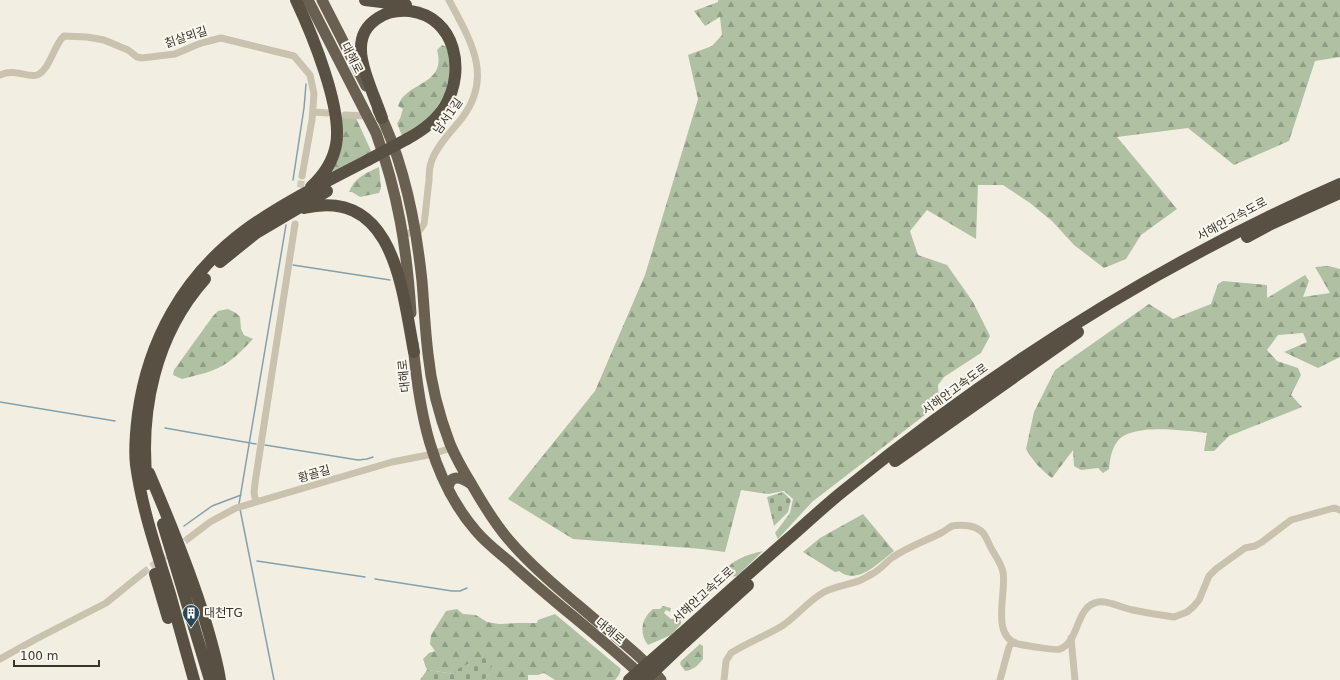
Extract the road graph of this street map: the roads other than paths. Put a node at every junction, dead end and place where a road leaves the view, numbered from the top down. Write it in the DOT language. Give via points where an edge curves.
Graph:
graph roads {
  1 [pos="296,0"];
  2 [pos="308,0"];
  3 [pos="322,0"];
  4 [pos="365,0"];
  5 [pos="449,0"];
  6 [pos="0,76"];
  7 [pos="313,112"];
  8 [pos="327,113"];
  9 [pos="345,115"];
  10 [pos="367,116"];
  11 [pos="382,118"];
  12 [pos="408,142"];
  13 [pos="370,163"];
  14 [pos="302,176"];
  15 [pos="1340,184"];
  16 [pos="1340,194"];
  17 [pos="300,197"];
  18 [pos="293,211"];
  19 [pos="295,224"];
  20 [pos="415,232"];
  21 [pos="404,234"];
  22 [pos="414,352"];
  23 [pos="438,405"];
  24 [pos="422,412"];
  25 [pos="452,448"];
  26 [pos="433,454"];
  27 [pos="141,464"];
  28 [pos="471,484"];
  29 [pos="448,488"];
  30 [pos="256,502"];
  31 [pos="1340,510"];
  32 [pos="189,538"];
  33 [pos="143,573"];
  34 [pos="683,638"];
  35 [pos="1071,638"];
  36 [pos="1012,642"];
  37 [pos="0,659"];
  38 [pos="187,680"];
  39 [pos="194,680"];
  40 [pos="200,680"];
  41 [pos="210,680"];
  42 [pos="220,680"];
  43 [pos="629,680"];
  44 [pos="645,680"];
  45 [pos="661,680"];
  46 [pos="724,680"];
  47 [pos="1000,680"];
  48 [pos="1075,680"];
  1 -- 17 [label="highway" via="318,53 337,125 332,159 318,179"];
  2 -- 10 [label="highway, 대해로"];
  3 -- 11 [label="highway, 대해로"];
  4 -- 12 [label="highway" via="429,11 444,22 457,44 460,75 452,104 433,129"];
  5 -- 20 [label="street, 남서1길" via="475,52 478,66 477,82 469,107 432,161 424,224"];
  6 -- 7 [label="street, 칡살뫼길" via="8,72 33,75 40,73 64,36 104,40 142,58 175,54 221,38 294,56 310,75 313,83"];
  7 -- 8 [label="street"];
  7 -- 14 [label="street, 칡살뫼길"];
  9 -- 10 [label="street"];
  10 -- 21 [label="highway, 대해로" via="376,133 388,170"];
  11 -- 12 [label="highway" via="363,63 363,36 372,22 390,12 408,11 427,16 442,29 452,45 456,61 454,84 449,99 438,115"];
  11 -- 20 [label="highway, 대해로" via="404,182"];
  12 -- 13 [label="highway, bridge"];
  13 -- 17 [label="highway"];
  13 -- 18 [label="highway"];
  15 -- 34 [label="highway, 서해안고속도로" via="1283,208 1209,246 1139,285 1022,358 846,488"];
  16 -- 34 [label="highway, 서해안고속도로" via="1271,224 1098,318 888,465"];
  17 -- 27 [label="highway" via="260,220 229,243 194,279 178,300 156,342 140,395 135,449"];
  18 -- 22 [label="highway" via="323,205 343,207 360,213 379,231 386,242 402,290"];
  18 -- 27 [label="highway" via="256,233 219,263 184,307 164,346 152,385 146,413"];
  19 -- 30 [label="street" via="255,483"];
  20 -- 21 [label="street"];
  20 -- 23 [label="highway, 대해로" via="422,278 428,355"];
  21 -- 22 [label="highway, 대해로"];
  22 -- 24 [label="highway, 대해로"];
  23 -- 24 [label="highway" via="431,414"];
  23 -- 25 [label="highway, 대해로"];
  24 -- 26 [label="highway, 대해로"];
  25 -- 26 [label="street, 황골길"];
  25 -- 28 [label="highway, 대해로"];
  26 -- 29 [label="highway, 대해로"];
  26 -- 30 [label="street, 황골길" via="392,462"];
  27 -- 38 [label="highway" via="137,488 145,533 154,572"];
  27 -- 39 [label="highway" via="143,501"];
  27 -- 40 [label="highway"];
  27 -- 41 [label="highway"];
  27 -- 42 [label="highway" via="177,538 190,573"];
  28 -- 29 [label="highway" via="457,478 450,482"];
  28 -- 45 [label="highway, 대해로" via="493,520 527,559 640,658"];
  29 -- 44 [label="highway, 대해로" via="470,523 487,543"];
  30 -- 32 [label="street, 황골길" via="239,507 210,522"];
  31 -- 35 [label="street" via="1334,508 1291,520 1262,542 1245,548 1209,576 1193,607 1180,616 1174,618 1098,602 1090,605 1080,618"];
  33 -- 37 [label="street" via="106,603"];
  34 -- 43 [label="highway, 서해안고속도로, bridge"];
  34 -- 44 [label="highway, 서해안고속도로, bridge"];
  35 -- 36 [label="street" via="1059,650"];
  35 -- 48 [label="street"];
  36 -- 46 [label="street" via="1006,634 1001,615 1004,574 986,535 970,526 952,526 906,549 861,580 825,591 782,625 731,653 726,661"];
  36 -- 47 [label="street"];
}
